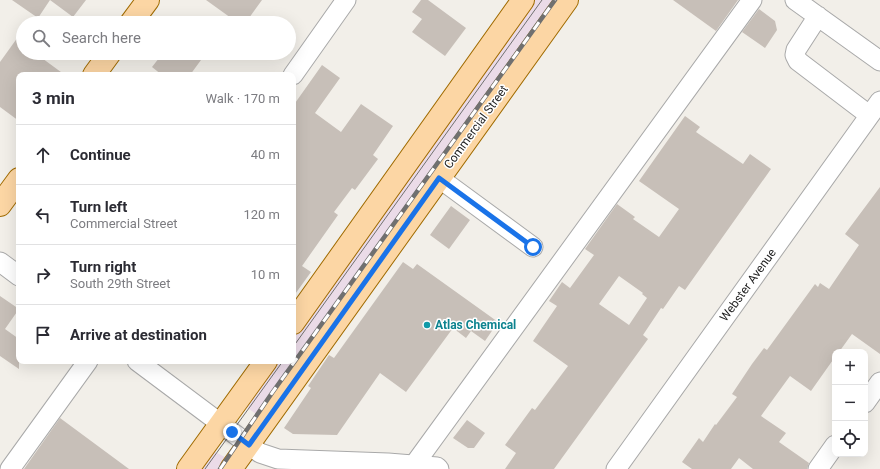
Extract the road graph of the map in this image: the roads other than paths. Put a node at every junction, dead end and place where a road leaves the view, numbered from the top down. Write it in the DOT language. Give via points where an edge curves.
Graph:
graph roads {
  1 [pos="148,0"];
  2 [pos="346,0"];
  3 [pos="523,0"];
  4 [pos="567,0"];
  5 [pos="752,0"];
  6 [pos="795,0"];
  7 [pos="136,16"];
  8 [pos="818,16"];
  9 [pos="105,60"];
  10 [pos="880,61"];
  11 [pos="96,72"];
  12 [pos="295,72"];
  13 [pos="875,108"];
  14 [pos="439,178"];
  15 [pos="16,183"];
  16 [pos="0,205"];
  17 [pos="533,247"];
  18 [pos="0,262"];
  19 [pos="16,274"];
  20 [pos="296,318"];
  21 [pos="86,364"];
  22 [pos="141,364"];
  23 [pos="264,364"];
  24 [pos="880,382"];
  25 [pos="868,399"];
  26 [pos="221,424"];
  27 [pos="249,445"];
  28 [pos="832,449"];
  29 [pos="412,467"];
  30 [pos="10,469"];
  31 [pos="188,469"];
  32 [pos="232,469"];
  33 [pos="439,469"];
  34 [pos="616,469"];
  35 [pos="818,469"];
  1 -- 7 [label="main road"];
  2 -- 12 [label="street"];
  3 -- 20 [label="main road"];
  4 -- 14 [label="main road, Commercial Street"];
  5 -- 29 [label="street"];
  6 -- 8 [label="street"];
  8 -- 10 [label="street"];
  8 -- 13 [label="street" via="796,50 798,61"];
  9 -- 11 [label="main road"];
  13 -- 34 [label="street, Webster Avenue"];
  14 -- 17 [label="street"];
  14 -- 27 [label="main road, Commercial Street"];
  15 -- 16 [label="main road"];
  18 -- 19 [label="street"];
  21 -- 30 [label="street"];
  22 -- 26 [label="street"];
  23 -- 26 [label="main road"];
  24 -- 25 [label="street"];
  26 -- 27 [label="street"];
  26 -- 31 [label="main road"];
  27 -- 29 [label="street" via="260,453 278,460 388,463"];
  27 -- 32 [label="main road, Commercial Street"];
  28 -- 35 [label="street"];
  29 -- 33 [label="street"];
}
